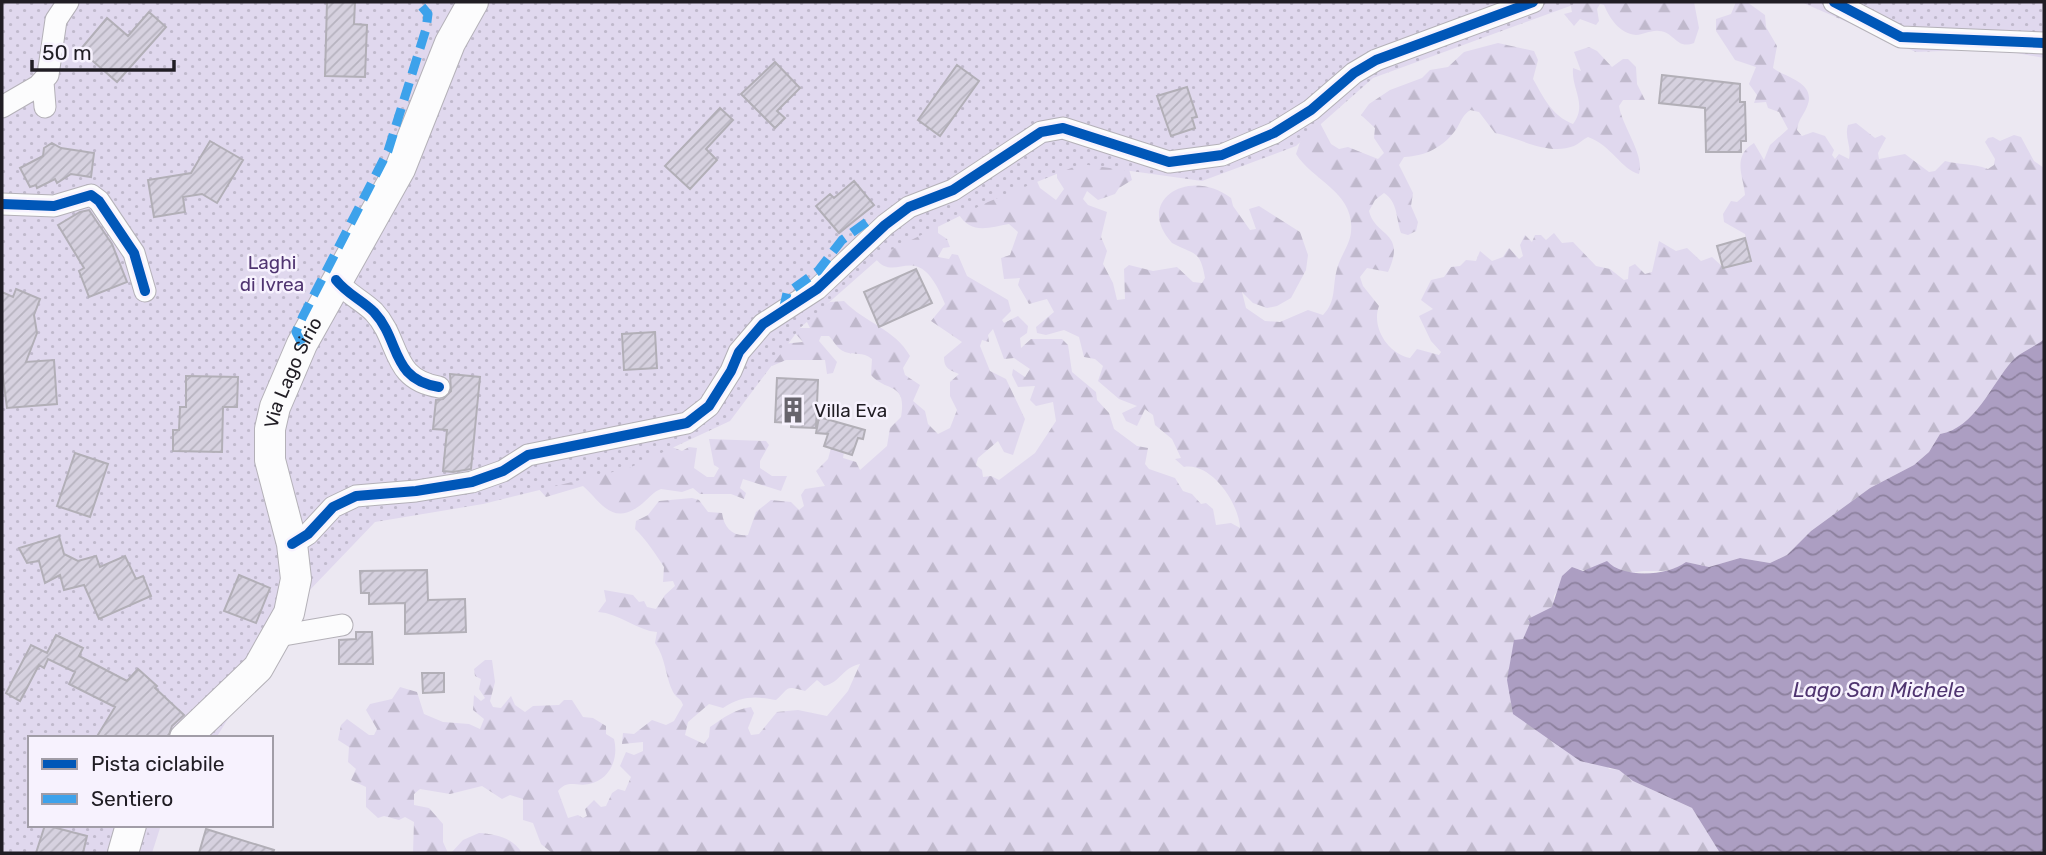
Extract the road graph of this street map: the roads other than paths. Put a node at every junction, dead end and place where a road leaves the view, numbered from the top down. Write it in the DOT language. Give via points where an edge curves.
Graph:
graph roads {
  1 [pos="68,2"];
  2 [pos="472,2"];
  3 [pos="1533,2"];
  4 [pos="1834,2"];
  5 [pos="2044,43"];
  6 [pos="43,82"];
  7 [pos="2,107"];
  8 [pos="45,107"];
  9 [pos="2,204"];
  10 [pos="336,280"];
  11 [pos="145,291"];
  12 [pos="439,387"];
  13 [pos="292,544"];
  14 [pos="342,625"];
  15 [pos="278,636"];
  16 [pos="187,736"];
  17 [pos="130,827"];
  18 [pos="123,853"];
  1 -- 6 [label="street" via="56,20"];
  2 -- 10 [label="main road, Via Lago Sirio" via="450,43 400,169"];
  3 -- 13 [label="street" via="1376,60 1311,110 1222,155 1169,162 1063,128 1041,132 953,190 901,213 817,289 763,324 739,352 709,406 687,423 528,455 503,471 472,482 356,496 333,507"];
  4 -- 5 [label="street" via="1902,37"];
  6 -- 7 [label="street"];
  6 -- 8 [label="street"];
  9 -- 11 [label="street" via="54,206 91,195 134,253"];
  10 -- 12 [label="street" via="375,313 399,363 410,375"];
  10 -- 13 [label="main road, Via Lago Sirio" via="292,363 270,429 275,488"];
  13 -- 15 [label="main road, Via Lago Sirio" via="296,579 289,613"];
  14 -- 15 [label="street"];
  15 -- 16 [label="main road, Via Lago Sirio" via="258,668"];
  17 -- 18 [label="main road"];
}
